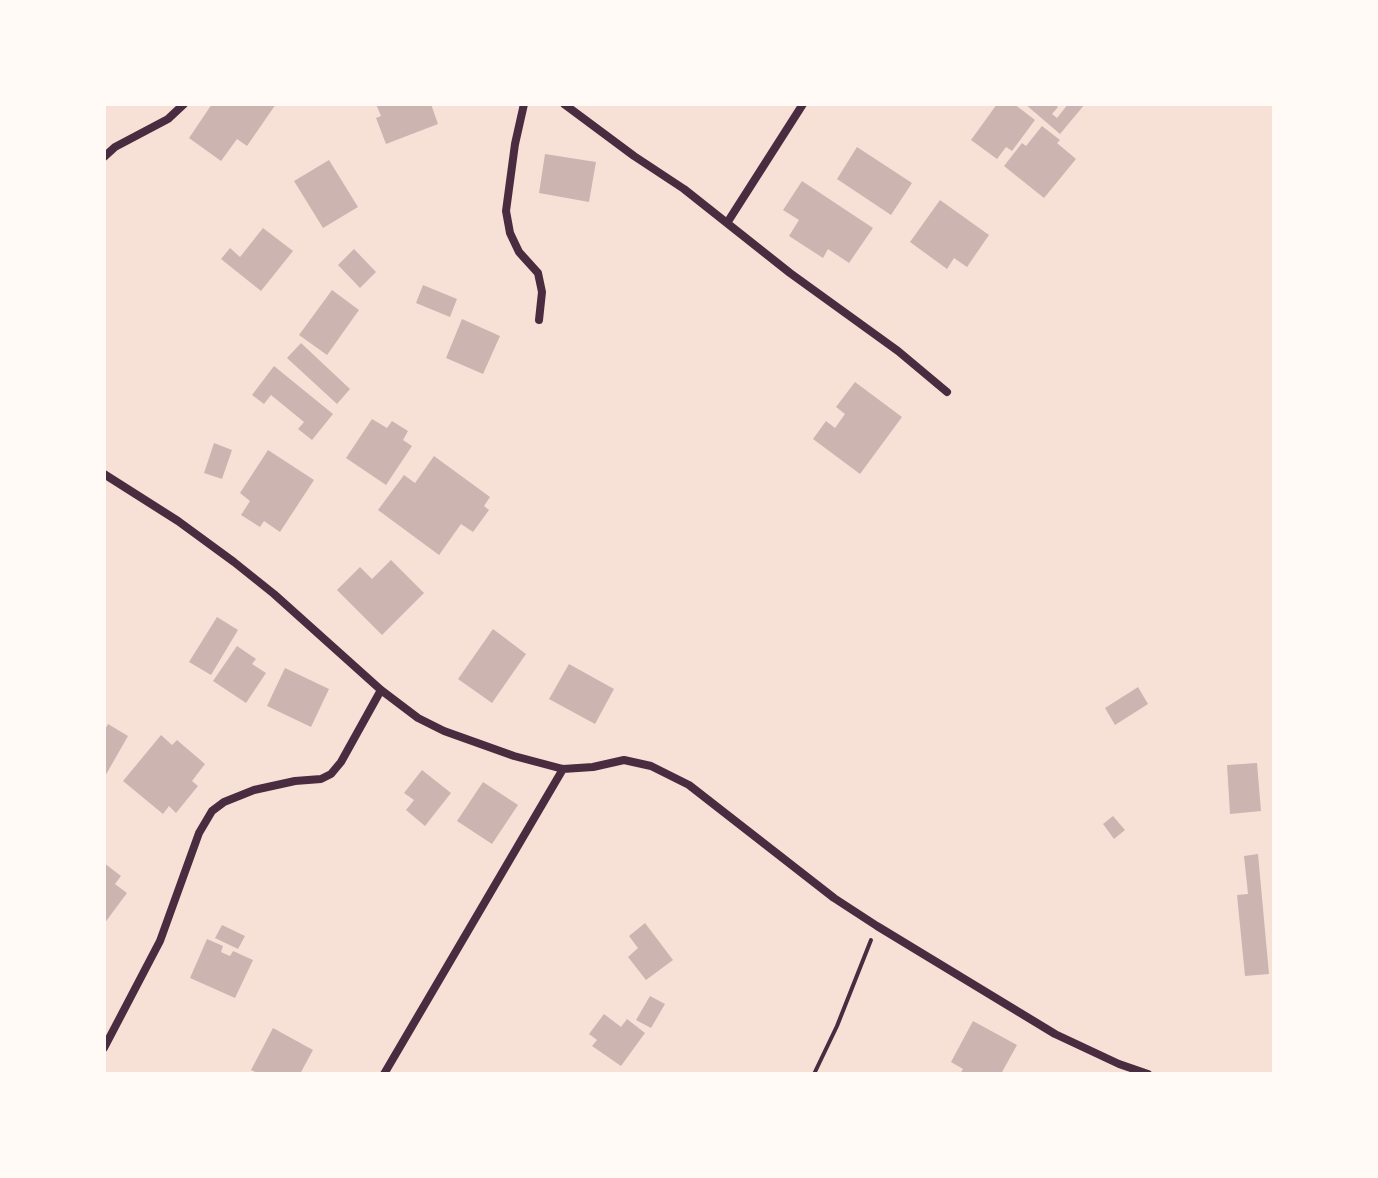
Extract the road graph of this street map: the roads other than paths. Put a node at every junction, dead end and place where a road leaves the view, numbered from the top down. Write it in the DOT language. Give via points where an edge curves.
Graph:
graph roads {
  1 [pos="184,104"];
  2 [pos="524,104"];
  3 [pos="564,104"];
  4 [pos="803,104"];
  5 [pos="104,157"];
  6 [pos="727,223"];
  7 [pos="539,320"];
  8 [pos="947,392"];
  9 [pos="104,474"];
  10 [pos="381,690"];
  11 [pos="563,769"];
  12 [pos="104,1048"];
  13 [pos="384,1074"];
  14 [pos="1148,1074"];
  1 -- 5 [label="street"];
  2 -- 7 [label="street" via="506,211 519,252 538,273"];
  3 -- 6 [label="street"];
  4 -- 6 [label="street"];
  6 -- 8 [label="street"];
  9 -- 10 [label="street" via="234,562"];
  10 -- 11 [label="street" via="444,731"];
  10 -- 12 [label="street" via="331,774 254,790 212,811 160,941"];
  11 -- 13 [label="street"];
  11 -- 14 [label="street" via="624,760 651,766 689,785 877,926 1055,1034"];
}
